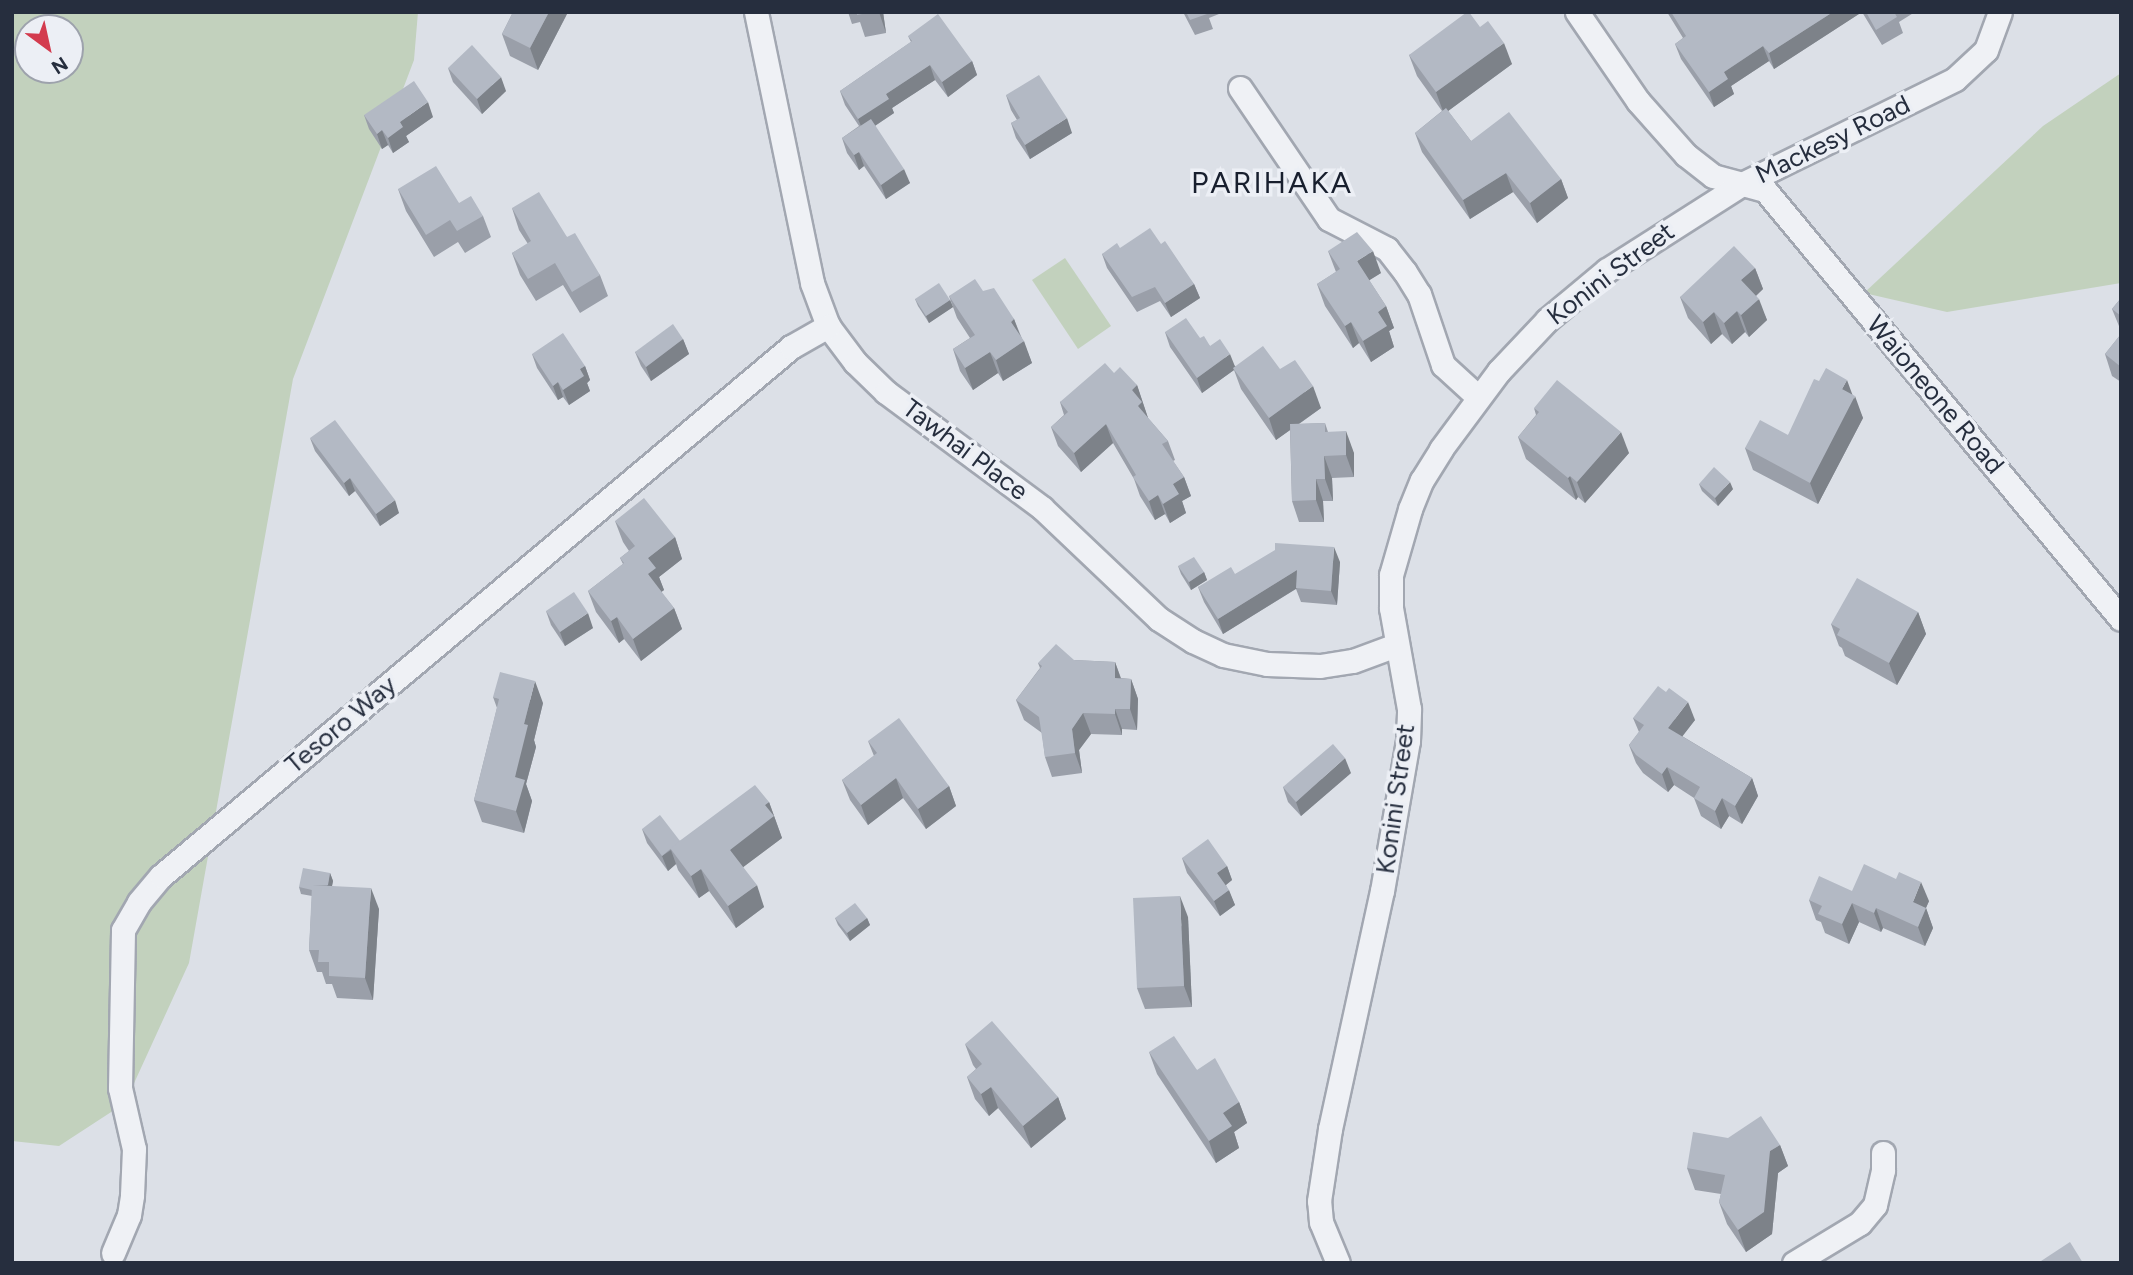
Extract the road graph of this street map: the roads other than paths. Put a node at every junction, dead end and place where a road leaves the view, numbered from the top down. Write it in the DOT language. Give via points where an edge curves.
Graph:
graph roads {
  1 [pos="757,12"];
  2 [pos="1577,12"];
  3 [pos="2000,12"];
  4 [pos="1240,88"];
  5 [pos="1742,184"];
  6 [pos="828,326"];
  7 [pos="1478,397"];
  8 [pos="2121,619"];
  9 [pos="1396,645"];
  10 [pos="1883,1153"];
  11 [pos="113,1253"];
  12 [pos="1338,1263"];
  13 [pos="1794,1263"];
  1 -- 6 [label="street, Tawhai Place" via="812,283"];
  2 -- 5 [label="street, Mackesy Road" via="1662,131 1713,176"];
  3 -- 5 [label="street, Mackesy Road" via="1986,50 1955,79"];
  4 -- 7 [label="street" via="1328,219 1387,248 1419,294 1443,365"];
  5 -- 7 [label="street, Konini Street" via="1607,270 1547,320"];
  5 -- 8 [label="street, Waioneone Road" via="1765,190"];
  6 -- 9 [label="street, Tawhai Place" via="886,392 1042,508 1159,619 1193,641 1223,654 1267,664 1320,666 1353,661"];
  6 -- 11 [label="street, Tesoro Way" via="791,347 161,876 139,902 123,930 120,1088 134,1149 132,1195"];
  7 -- 9 [label="street, Konini Street" via="1434,459 1410,509 1391,575"];
  9 -- 12 [label="street, Konini Street" via="1409,709 1408,741 1319,1201 1321,1222"];
  10 -- 13 [label="street" via="1875,1205 1860,1223"];
}
